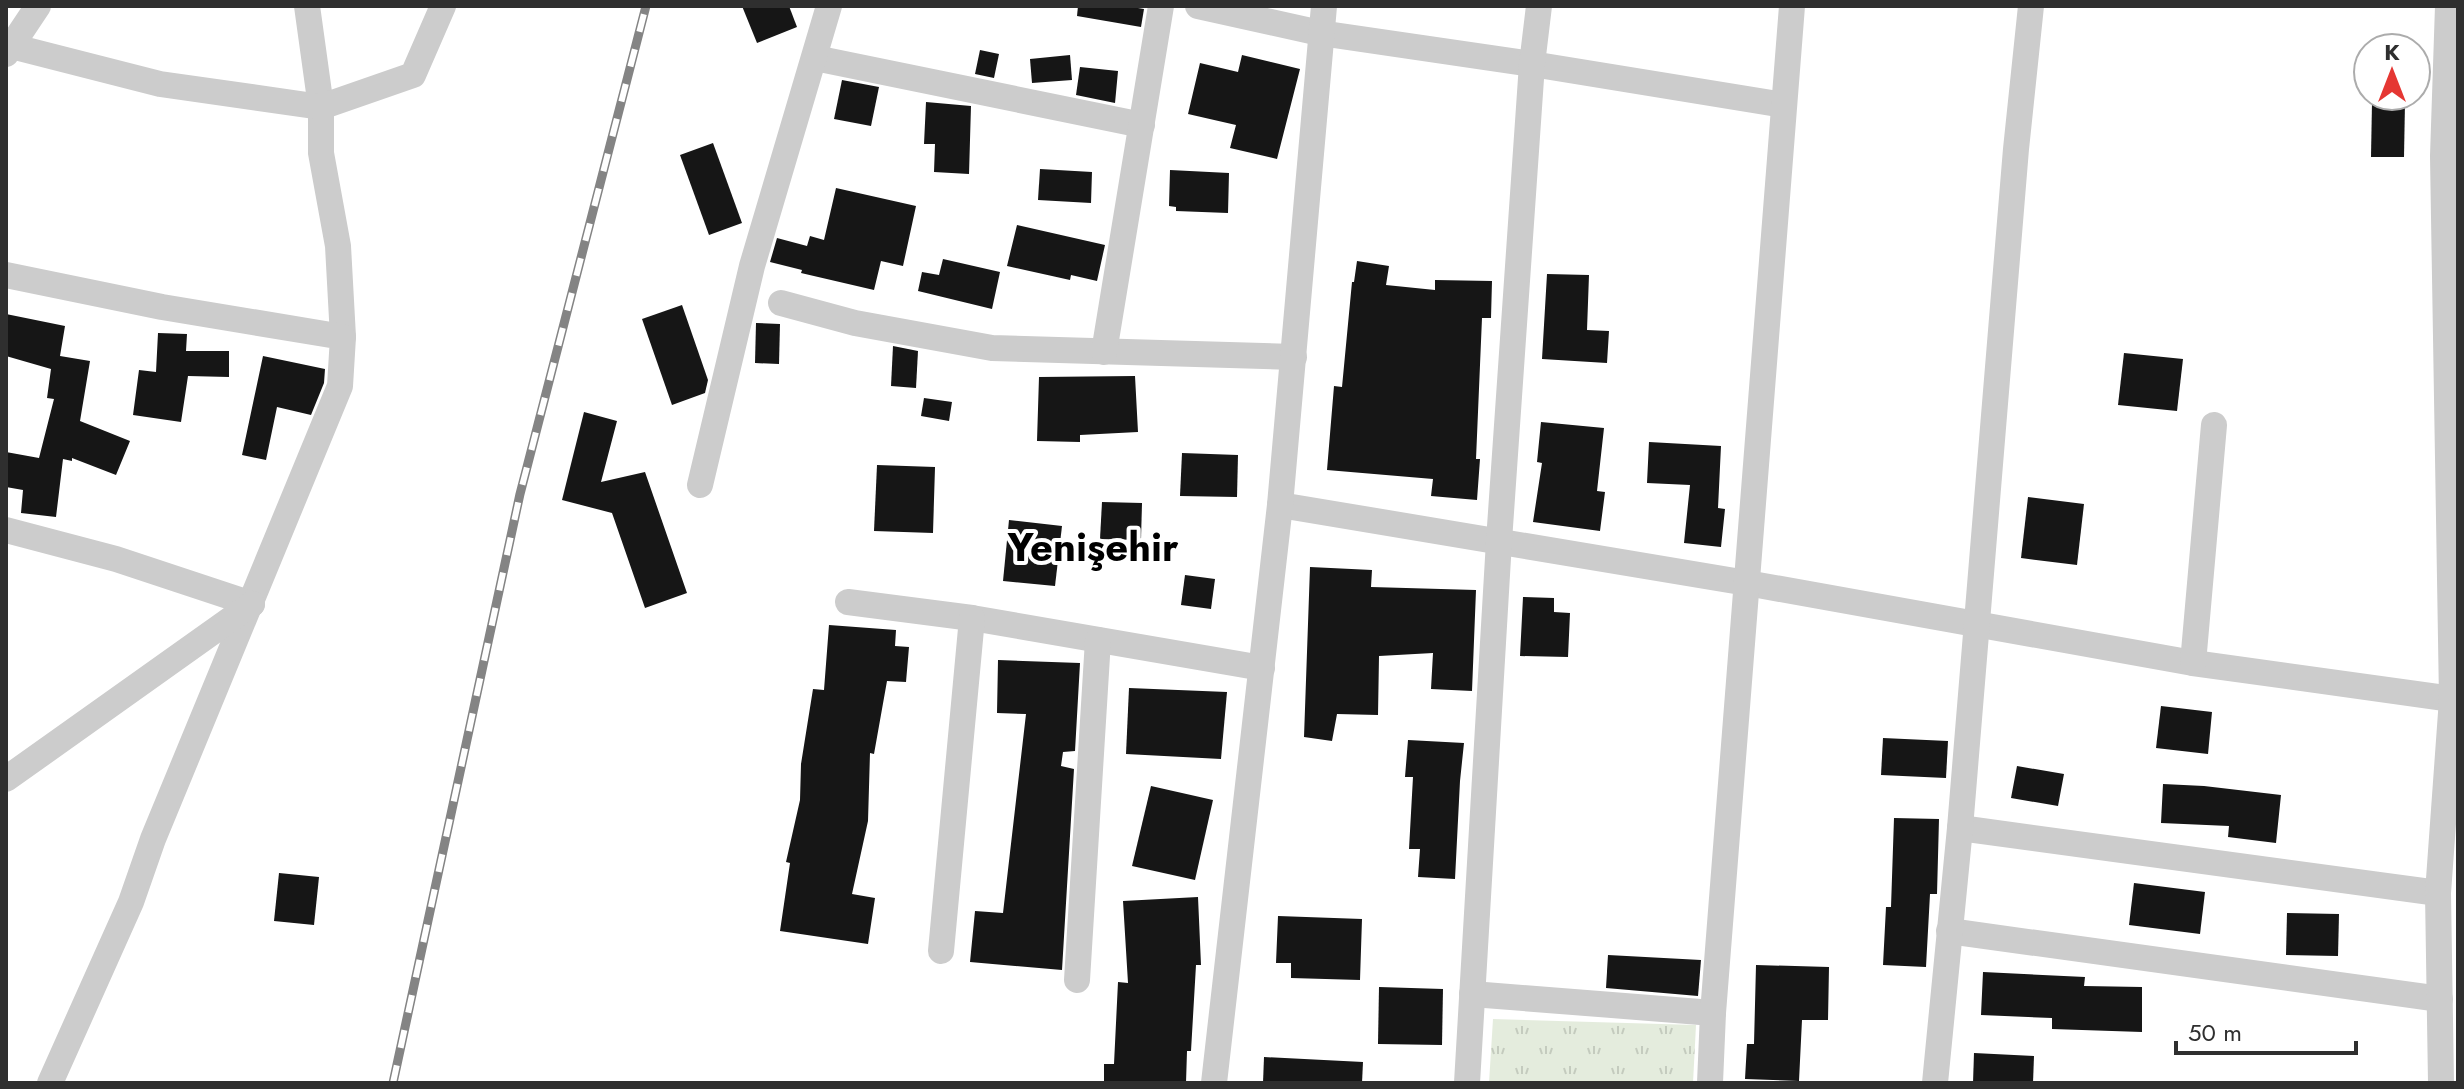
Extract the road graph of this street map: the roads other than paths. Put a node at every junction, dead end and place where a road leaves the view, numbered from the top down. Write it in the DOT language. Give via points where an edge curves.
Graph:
graph roads {
  1 [pos="38,6"];
  2 [pos="307,6"];
  3 [pos="443,6"];
  4 [pos="829,6"];
  5 [pos="1161,6"];
  6 [pos="1198,6"];
  7 [pos="1324,6"];
  8 [pos="1539,6"];
  9 [pos="1792,6"];
  10 [pos="2031,6"];
  11 [pos="2448,6"];
  12 [pos="1320,33"];
  13 [pos="8,50"];
  14 [pos="815,58"];
  15 [pos="1532,64"];
  16 [pos="1784,105"];
  17 [pos="321,107"];
  18 [pos="1142,125"];
  19 [pos="6,275"];
  20 [pos="781,303"];
  21 [pos="343,337"];
  22 [pos="1104,352"];
  23 [pos="1294,357"];
  24 [pos="2214,425"];
  25 [pos="700,485"];
  26 [pos="1280,505"];
  27 [pos="6,530"];
  28 [pos="1499,541"];
  29 [pos="1747,583"];
  30 [pos="848,602"];
  31 [pos="252,604"];
  32 [pos="972,618"];
  33 [pos="1977,625"];
  34 [pos="1098,640"];
  35 [pos="2193,663"];
  36 [pos="1262,668"];
  37 [pos="2452,699"];
  38 [pos="6,779"];
  39 [pos="1960,828"];
  40 [pos="2450,837"];
  41 [pos="2438,893"];
  42 [pos="1949,931"];
  43 [pos="941,951"];
  44 [pos="1077,980"];
  45 [pos="1472,994"];
  46 [pos="2440,999"];
  47 [pos="1713,1013"];
  48 [pos="50,1083"];
  49 [pos="1214,1083"];
  50 [pos="1467,1083"];
  51 [pos="1710,1083"];
  52 [pos="1935,1083"];
  53 [pos="2441,1083"];
  1 -- 13 [label="street"];
  2 -- 17 [label="street"];
  3 -- 17 [label="street" via="413,75"];
  4 -- 14 [label="street"];
  5 -- 18 [label="street"];
  6 -- 12 [label="street"];
  7 -- 12 [label="street"];
  8 -- 15 [label="street"];
  9 -- 16 [label="street"];
  10 -- 33 [label="street"];
  11 -- 37 [label="street" via="2443,156"];
  12 -- 15 [label="street"];
  12 -- 23 [label="street"];
  13 -- 17 [label="street" via="160,84"];
  14 -- 18 [label="street"];
  14 -- 25 [label="street" via="752,266"];
  15 -- 16 [label="street"];
  15 -- 28 [label="street"];
  16 -- 29 [label="street"];
  17 -- 21 [label="street" via="321,153 338,246"];
  18 -- 22 [label="street"];
  19 -- 21 [label="street"];
  20 -- 22 [label="street" via="855,323 992,348"];
  21 -- 31 [label="street" via="340,386"];
  22 -- 23 [label="street"];
  23 -- 26 [label="street"];
  24 -- 35 [label="street"];
  26 -- 28 [label="street"];
  26 -- 36 [label="street"];
  27 -- 31 [label="street"];
  28 -- 29 [label="street"];
  28 -- 45 [label="street"];
  29 -- 33 [label="street"];
  29 -- 47 [label="street"];
  30 -- 32 [label="street"];
  31 -- 38 [label="street"];
  31 -- 48 [label="street" via="131,902"];
  32 -- 34 [label="street"];
  32 -- 43 [label="street"];
  33 -- 35 [label="street"];
  33 -- 39 [label="street"];
  34 -- 36 [label="street"];
  34 -- 44 [label="street"];
  35 -- 37 [label="street"];
  36 -- 49 [label="street"];
  37 -- 40 [label="street"];
  39 -- 41 [label="street"];
  39 -- 42 [label="street"];
  40 -- 41 [label="street"];
  41 -- 46 [label="street"];
  42 -- 46 [label="street"];
  42 -- 52 [label="street"];
  45 -- 47 [label="street"];
  45 -- 50 [label="street"];
  46 -- 53 [label="street"];
  47 -- 51 [label="street"];
}
